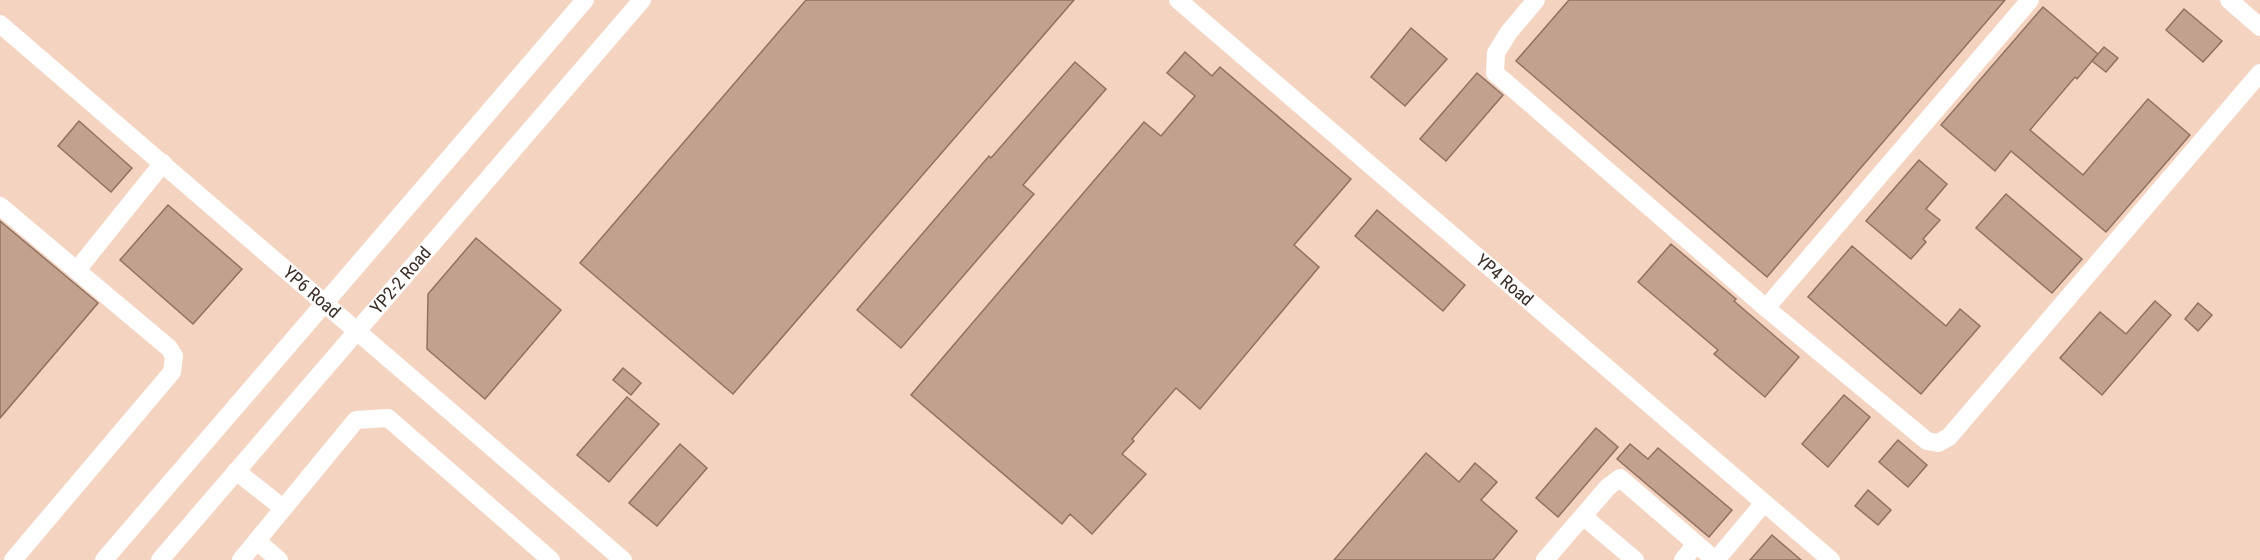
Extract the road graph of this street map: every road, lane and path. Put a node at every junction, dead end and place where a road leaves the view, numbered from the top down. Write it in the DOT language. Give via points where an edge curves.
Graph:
graph roads {
  1 [pos="585,0"];
  2 [pos="642,0"];
  3 [pos="1179,0"];
  4 [pos="1536,0"];
  5 [pos="2030,0"];
  6 [pos="2229,0"];
  7 [pos="0,24"];
  8 [pos="2260,27"];
  9 [pos="2260,73"];
  10 [pos="163,163"];
  11 [pos="0,206"];
  12 [pos="77,270"];
  13 [pos="323,303"];
  14 [pos="1766,308"];
  15 [pos="356,331"];
  16 [pos="236,471"];
  17 [pos="1764,503"];
  18 [pos="284,508"];
  19 [pos="1583,516"];
  20 [pos="257,541"];
  21 [pos="1696,544"];
  22 [pos="13,560"];
  23 [pos="104,560"];
  24 [pos="160,560"];
  25 [pos="241,560"];
  26 [pos="279,560"];
  27 [pos="551,560"];
  28 [pos="623,560"];
  29 [pos="1545,560"];
  30 [pos="1635,560"];
  31 [pos="1683,560"];
  32 [pos="1715,560"];
  33 [pos="1831,560"];
  1 -- 13 [label="street"];
  2 -- 15 [label="street, YP2-2 Road"];
  3 -- 17 [label="street, YP4 Road"];
  4 -- 14 [label="street" via="1496,53 1495,73"];
  5 -- 14 [label="street"];
  6 -- 8 [label="street"];
  7 -- 10 [label="street, YP6 Road"];
  9 -- 14 [label="street" via="1949,437 1938,443 1927,441"];
  10 -- 12 [label="street"];
  10 -- 13 [label="street, YP6 Road"];
  11 -- 12 [label="street"];
  12 -- 22 [label="street" via="169,348 174,356 172,372"];
  13 -- 15 [label="street, YP6 Road"];
  13 -- 23 [label="street"];
  15 -- 16 [label="street, YP2-2 Road"];
  15 -- 28 [label="street, YP6 Road"];
  16 -- 18 [label="street"];
  16 -- 24 [label="street, YP2-2 Road"];
  17 -- 32 [label="street"];
  17 -- 33 [label="street, YP4 Road"];
  18 -- 20 [label="street"];
  18 -- 27 [label="street" via="356,420 388,418"];
  19 -- 21 [label="street" via="1620,478"];
  19 -- 29 [label="street"];
  19 -- 30 [label="street"];
  20 -- 25 [label="street"];
  20 -- 26 [label="street"];
  21 -- 31 [label="street"];
  21 -- 32 [label="street"];
}
